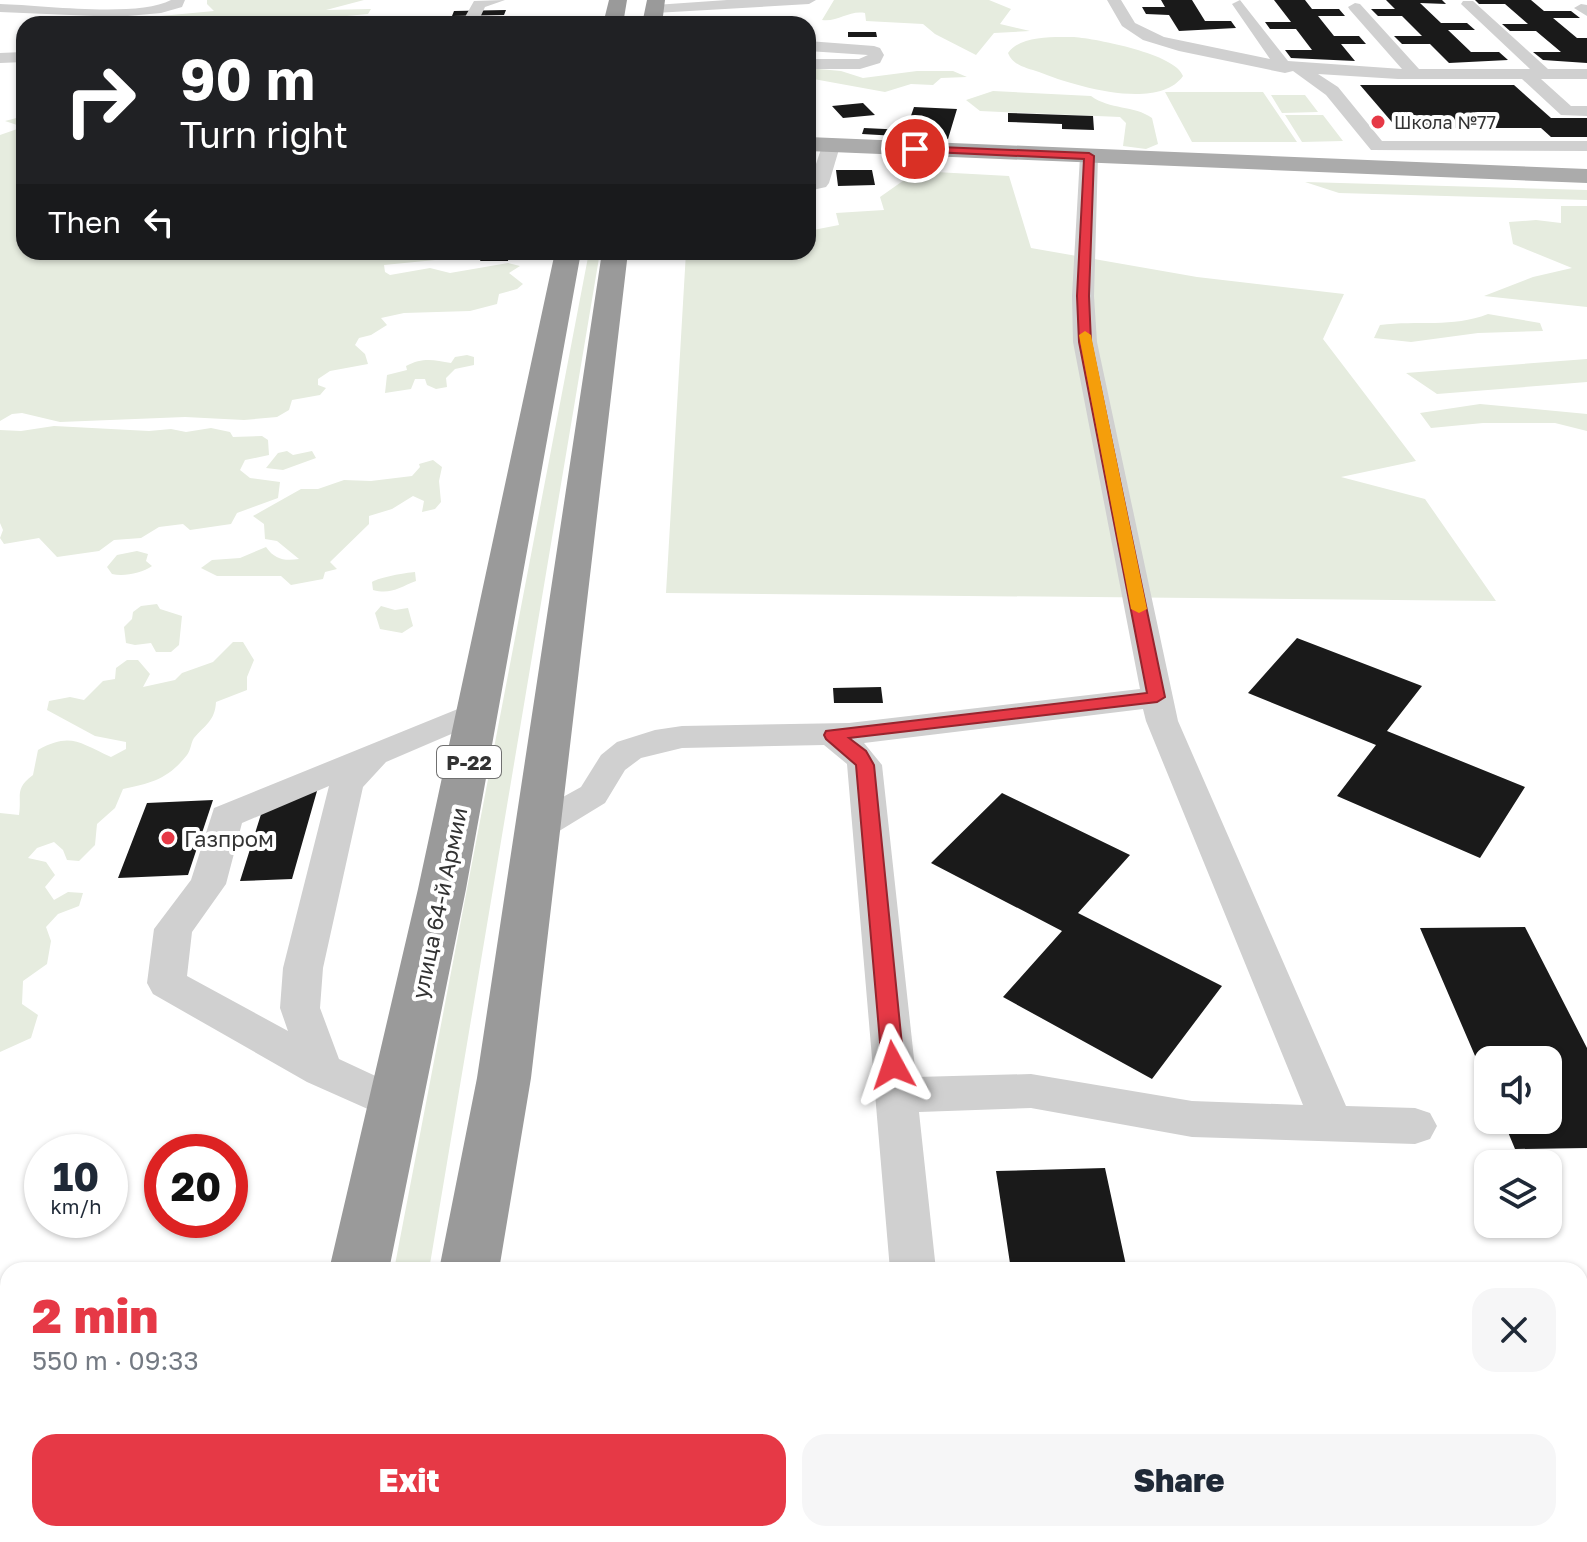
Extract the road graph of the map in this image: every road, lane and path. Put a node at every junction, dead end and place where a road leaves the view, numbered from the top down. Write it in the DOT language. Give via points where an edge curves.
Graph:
graph roads {
  1 [pos="178,0"];
  2 [pos="498,0"];
  3 [pos="809,0"];
  4 [pos="1114,0"];
  5 [pos="733,3"];
  6 [pos="1239,4"];
  7 [pos="1468,4"];
  8 [pos="1355,7"];
  9 [pos="0,8"];
  10 [pos="655,11"];
  11 [pos="473,16"];
  12 [pos="816,46"];
  13 [pos="816,64"];
  14 [pos="1292,68"];
  15 [pos="1415,74"];
  16 [pos="1535,74"];
  17 [pos="1587,74"];
  18 [pos="1587,111"];
  19 [pos="820,145"];
  20 [pos="1587,146"];
  21 [pos="1089,156"];
  22 [pos="1587,176"];
  23 [pos="816,184"];
  24 [pos="566,260"];
  25 [pos="614,260"];
  26 [pos="1157,697"];
  27 [pos="480,710"];
  28 [pos="832,735"];
  29 [pos="375,754"];
  30 [pos="538,827"];
  31 [pos="322,1070"];
  32 [pos="504,1078"];
  33 [pos="896,1095"];
  34 [pos="397,1105"];
  35 [pos="1332,1124"];
  36 [pos="1415,1126"];
  37 [pos="361,1262"];
  38 [pos="470,1262"];
  39 [pos="479,1262"];
  40 [pos="912,1262"];
  1 -- 9 [label="street" via="170,7 132,11"];
  2 -- 11 [label="street" via="479,4"];
  3 -- 5 [label="street"];
  4 -- 14 [label="street" via="1128,24 1153,38"];
  5 -- 10 [label="street"];
  6 -- 14 [label="street"];
  7 -- 16 [label="street"];
  8 -- 15 [label="street"];
  12 -- 13 [label="street" via="861,48 876,55 860,64"];
  14 -- 15 [label="street"];
  14 -- 20 [label="street" via="1332,91 1377,146"];
  15 -- 16 [label="street"];
  16 -- 17 [label="street"];
  16 -- 18 [label="street" via="1567,111"];
  19 -- 21 [label="main road"];
  19 -- 23 [label="street"];
  21 -- 22 [label="main road"];
  21 -- 26 [label="street" via="1085,342"];
  24 -- 27 [label="highway, улица 64-й Армии / Р-22"];
  25 -- 30 [label="highway"];
  26 -- 28 [label="street"];
  26 -- 35 [label="street" via="1162,721"];
  27 -- 29 [label="street"];
  27 -- 34 [label="highway, улица 64-й Армии / Р-22"];
  28 -- 30 [label="street" via="655,741 629,750 613,763 593,795"];
  28 -- 33 [label="street" via="865,765"];
  29 -- 31 [label="street" via="347,783 303,968 300,1008"];
  29 -- 31 [label="street" via="226,816 208,884 173,929 167,983"];
  30 -- 32 [label="highway"];
  31 -- 34 [label="street"];
  32 -- 38 [label="highway"];
  32 -- 39 [label="street"];
  33 -- 35 [label="street" via="1031,1091 1192,1119"];
  33 -- 40 [label="street"];
  34 -- 37 [label="highway, улица 64-й Армии / Р-22"];
  35 -- 36 [label="street"];
}
